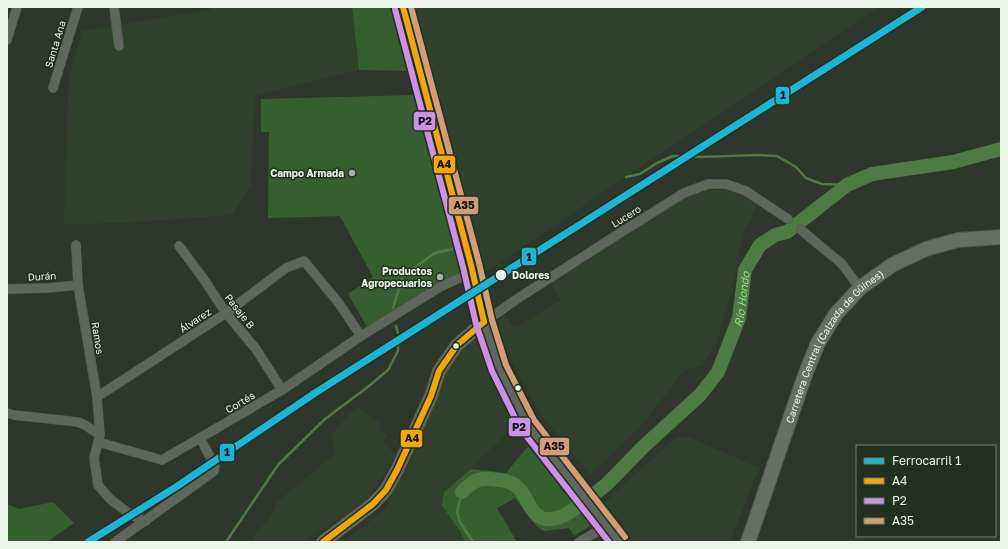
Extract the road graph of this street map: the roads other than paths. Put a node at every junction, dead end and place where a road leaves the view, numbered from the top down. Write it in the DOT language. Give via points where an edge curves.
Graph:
graph roads {
  1 [pos="17,7"];
  2 [pos="78,7"];
  3 [pos="114,7"];
  4 [pos="402,7"];
  5 [pos="7,40"];
  6 [pos="120,46"];
  7 [pos="53,88"];
  8 [pos="788,219"];
  9 [pos="801,230"];
  10 [pos="1001,237"];
  11 [pos="76,245"];
  12 [pos="179,246"];
  13 [pos="473,272"];
  14 [pos="78,285"];
  15 [pos="860,288"];
  16 [pos="7,289"];
  17 [pos="226,313"];
  18 [pos="484,322"];
  19 [pos="360,336"];
  20 [pos="282,390"];
  21 [pos="97,397"];
  22 [pos="7,413"];
  23 [pos="200,438"];
  24 [pos="99,439"];
  25 [pos="146,521"];
  26 [pos="607,526"];
  27 [pos="128,538"];
  28 [pos="115,542"];
  29 [pos="323,542"];
  30 [pos="579,542"];
  31 [pos="619,542"];
  32 [pos="748,542"];
  1 -- 5 [label="street"];
  2 -- 7 [label="street, Santa Ana"];
  3 -- 6 [label="street"];
  4 -- 13 [label="main road"];
  8 -- 18 [label="street, Lucero" via="746,191 726,184 708,184 684,194 620,233"];
  9 -- 15 [label="street" via="841,263"];
  10 -- 15 [label="main road, Carretera Central (Calzada de Güines)" via="958,240 926,249 892,265"];
  11 -- 14 [label="street, Ramos"];
  12 -- 17 [label="street, Pasaje B"];
  13 -- 18 [label="main road"];
  13 -- 19 [label="street, Cortés" via="440,287"];
  14 -- 16 [label="street, Durán"];
  14 -- 21 [label="street, Ramos"];
  15 -- 32 [label="main road, Carretera Central (Calzada de Güines)" via="836,314 818,343"];
  17 -- 19 [label="street, Álvarez" via="286,268 304,261 338,302"];
  17 -- 20 [label="street, Pasaje B" via="256,349"];
  17 -- 21 [label="street, Álvarez"];
  18 -- 26 [label="main road" via="500,368 527,424"];
  18 -- 29 [label="main road" via="457,345 439,371 386,490 373,504"];
  19 -- 20 [label="street, Cortés"];
  20 -- 23 [label="street, Cortés"];
  21 -- 24 [label="street, Ramos"];
  22 -- 24 [label="street, Cortés" via="78,422 85,425"];
  23 -- 24 [label="street, Cortés" via="162,460"];
  23 -- 25 [label="street" via="215,466 214,470"];
  24 -- 25 [label="street, Ramos" via="94,458 98,485 110,499 131,515"];
  25 -- 27 [label="street"];
  26 -- 30 [label="street"];
  26 -- 31 [label="main road"];
  27 -- 28 [label="street"];
}
